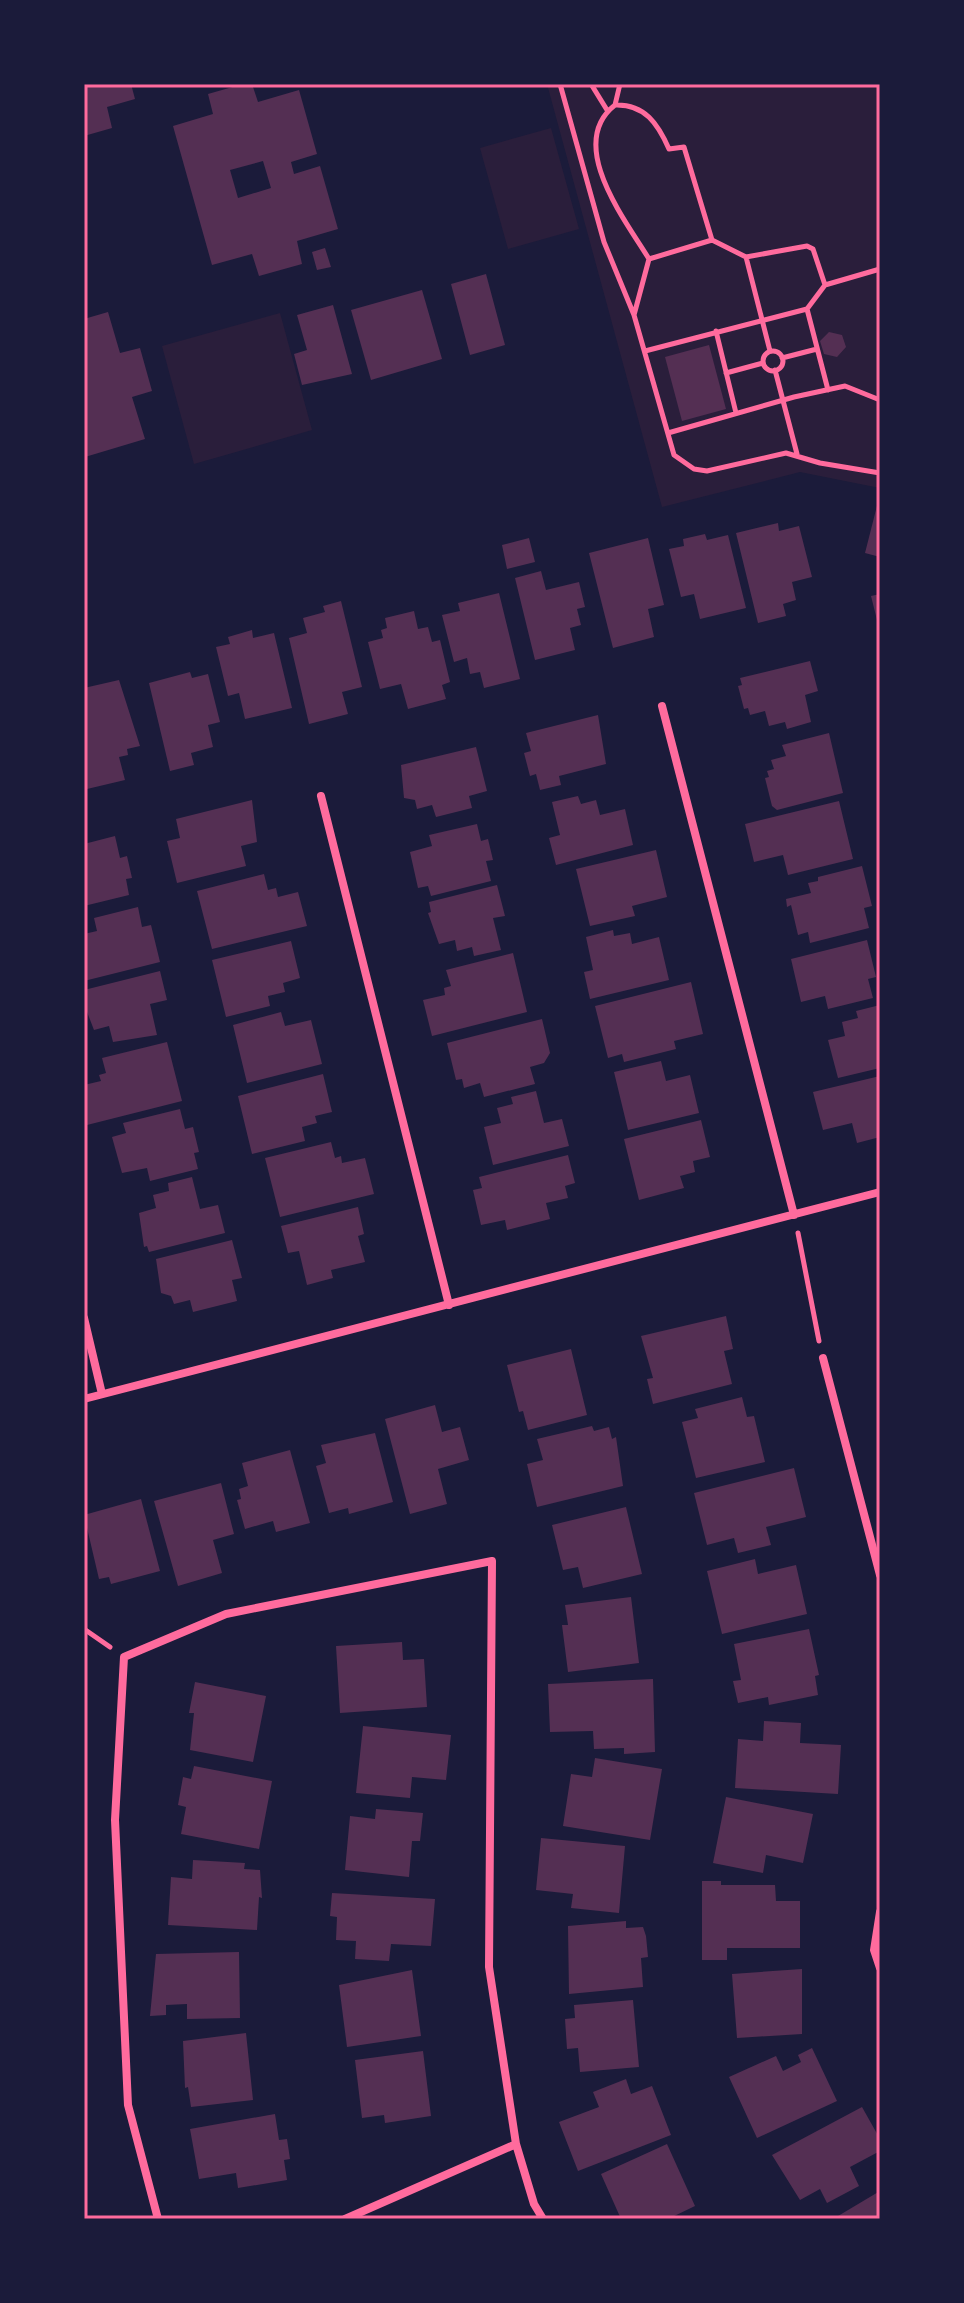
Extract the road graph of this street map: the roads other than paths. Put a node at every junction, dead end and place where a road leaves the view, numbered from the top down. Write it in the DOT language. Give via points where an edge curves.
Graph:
graph roads {
  1 [pos="662,706"];
  2 [pos="321,796"];
  3 [pos="880,1192"];
  4 [pos="794,1215"];
  5 [pos="449,1305"];
  6 [pos="84,1318"];
  7 [pos="823,1358"];
  8 [pos="102,1394"];
  9 [pos="84,1399"];
  10 [pos="880,1575"];
  11 [pos="880,1912"];
  12 [pos="880,1968"];
  13 [pos="516,2144"];
  14 [pos="158,2219"];
  15 [pos="345,2219"];
  16 [pos="543,2219"];
  1 -- 4 [label="street"];
  2 -- 5 [label="street"];
  3 -- 4 [label="street"];
  4 -- 5 [label="street"];
  5 -- 8 [label="street"];
  6 -- 8 [label="street"];
  7 -- 10 [label="street"];
  8 -- 9 [label="street"];
  11 -- 12 [label="street" via="874,1950"];
  13 -- 14 [label="street" via="489,1967 492,1561 226,1614 124,1657 115,1820 128,2105"];
  13 -- 15 [label="street"];
  13 -- 16 [label="street"];
}
